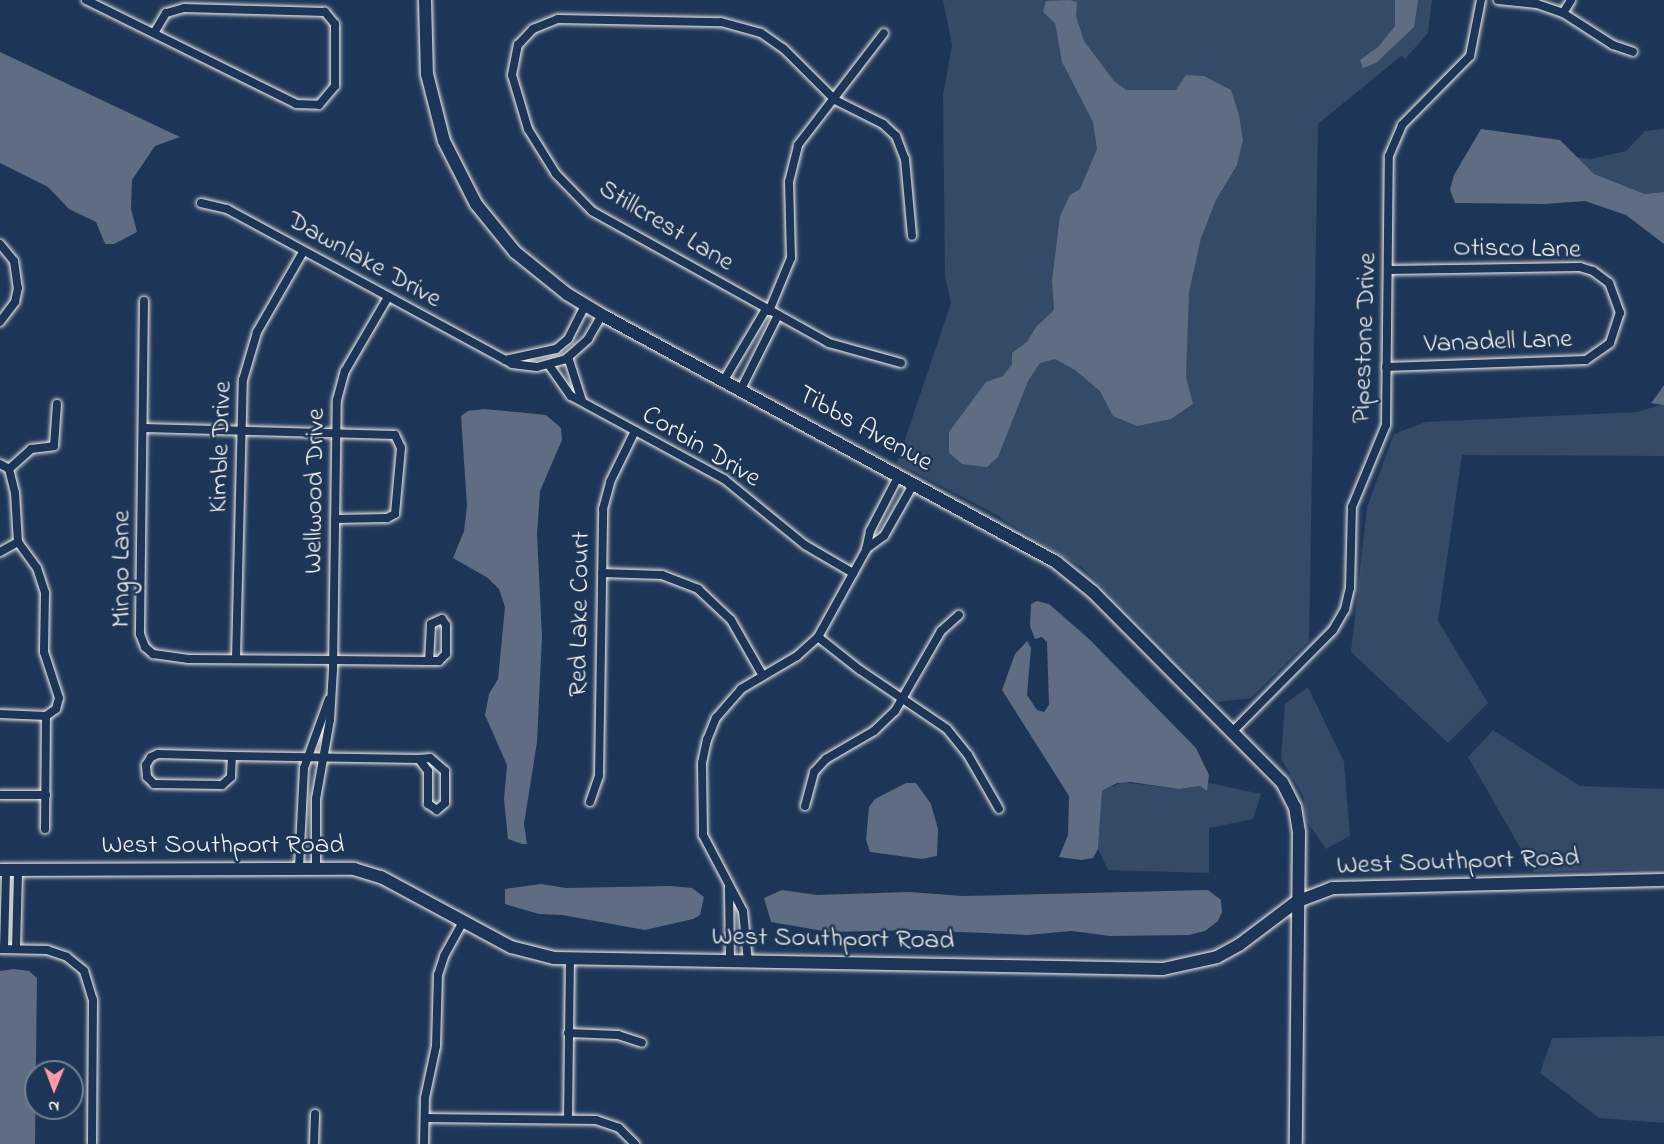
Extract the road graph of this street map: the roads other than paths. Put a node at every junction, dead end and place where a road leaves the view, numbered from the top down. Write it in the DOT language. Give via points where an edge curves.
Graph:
graph roads {
  1 [pos="86,0"];
  2 [pos="425,0"];
  3 [pos="1480,0"];
  4 [pos="1498,0"];
  5 [pos="1571,0"];
  6 [pos="221,4"];
  7 [pos="1563,13"];
  8 [pos="155,32"];
  9 [pos="884,33"];
  10 [pos="1633,51"];
  11 [pos="832,97"];
  12 [pos="201,203"];
  13 [pos="912,236"];
  14 [pos="0,244"];
  15 [pos="303,252"];
  16 [pos="1388,270"];
  17 [pos="388,297"];
  18 [pos="144,301"];
  19 [pos="585,305"];
  20 [pos="771,312"];
  21 [pos="1620,313"];
  22 [pos="602,315"];
  23 [pos="0,322"];
  24 [pos="551,351"];
  25 [pos="568,357"];
  26 [pos="504,360"];
  27 [pos="901,363"];
  28 [pos="552,364"];
  29 [pos="1386,367"];
  30 [pos="724,380"];
  31 [pos="741,389"];
  32 [pos="582,401"];
  33 [pos="57,404"];
  34 [pos="144,428"];
  35 [pos="240,430"];
  36 [pos="336,431"];
  37 [pos="635,431"];
  38 [pos="0,464"];
  39 [pos="9,469"];
  40 [pos="899,476"];
  41 [pos="914,483"];
  42 [pos="335,519"];
  43 [pos="18,542"];
  44 [pos="866,550"];
  45 [pos="0,552"];
  46 [pos="602,573"];
  47 [pos="853,573"];
  48 [pos="959,615"];
  49 [pos="818,637"];
  50 [pos="236,659"];
  51 [pos="333,660"];
  52 [pos="429,661"];
  53 [pos="763,676"];
  54 [pos="329,698"];
  55 [pos="904,699"];
  56 [pos="0,714"];
  57 [pos="46,716"];
  58 [pos="1233,730"];
  59 [pos="232,756"];
  60 [pos="308,757"];
  61 [pos="323,757"];
  62 [pos="419,759"];
  63 [pos="0,795"];
  64 [pos="46,795"];
  65 [pos="590,802"];
  66 [pos="805,806"];
  67 [pos="999,809"];
  68 [pos="45,829"];
  69 [pos="299,867"];
  70 [pos="316,867"];
  71 [pos="8,870"];
  72 [pos="1664,880"];
  73 [pos="729,888"];
  74 [pos="1299,901"];
  75 [pos="463,922"];
  76 [pos="2,949"];
  77 [pos="15,949"];
  78 [pos="570,959"];
  79 [pos="730,961"];
  80 [pos="748,962"];
  81 [pos="568,1033"];
  82 [pos="642,1043"];
  83 [pos="315,1114"];
  84 [pos="425,1118"];
  85 [pos="568,1119"];
  86 [pos="92,1144"];
  87 [pos="315,1144"];
  88 [pos="424,1144"];
  89 [pos="635,1144"];
  90 [pos="1296,1144"];
  1 -- 8 [label="street"];
  2 -- 19 [label="main road, Tibbs Avenue" via="430,91 457,171 483,215 508,245"];
  3 -- 16 [label="street, Pipestone Drive" via="1470,56 1408,117 1392,145"];
  4 -- 7 [label="street" via="1537,4"];
  5 -- 7 [label="street"];
  6 -- 8 [label="street" via="174,9 166,13"];
  6 -- 8 [label="street" via="313,10 330,15 336,32 335,86 326,101 312,107 296,104"];
  7 -- 10 [label="street" via="1613,45"];
  9 -- 11 [label="street"];
  11 -- 13 [label="street" via="883,124 899,142 906,164"];
  11 -- 20 [label="street" via="805,132 793,159 789,190 791,258"];
  11 -- 20 [label="street, Stillcrest Lane" via="776,42 730,22 558,19 525,35 513,58 514,86 534,140 562,181 611,224"];
  12 -- 15 [label="street, Dawnlake Drive" via="227,208"];
  14 -- 23 [label="street" via="14,261 18,288 15,302"];
  15 -- 17 [label="street, Dawnlake Drive"];
  15 -- 35 [label="street, Kimble Drive" via="252,346 242,389"];
  16 -- 21 [label="street, Otisco Lane" via="1580,267 1593,271 1609,284"];
  16 -- 29 [label="street, Pipestone Drive"];
  17 -- 26 [label="street, Dawnlake Drive"];
  17 -- 36 [label="street, Wellwood Drive" via="345,370 338,395"];
  18 -- 34 [label="street, Mingo Lane"];
  19 -- 22 [label="main road, Tibbs Avenue"];
  19 -- 24 [label="street" via="568,339"];
  20 -- 27 [label="street, Stillcrest Lane" via="837,347"];
  20 -- 30 [label="street"];
  20 -- 31 [label="street"];
  21 -- 29 [label="street, Vanadell Lane" via="1610,343 1586,360"];
  22 -- 25 [label="street, Dawnlake Drive" via="588,339"];
  22 -- 30 [label="main road, Tibbs Avenue"];
  24 -- 26 [label="street"];
  24 -- 28 [label="street"];
  25 -- 28 [label="street, Dawnlake Drive"];
  25 -- 32 [label="street"];
  26 -- 28 [label="street, Dawnlake Drive" via="525,367"];
  28 -- 32 [label="street, Corbin Drive" via="562,387"];
  29 -- 58 [label="street, Pipestone Drive" via="1383,438 1352,507 1350,588 1345,609 1334,630"];
  30 -- 31 [label="main road, Tibbs Avenue"];
  31 -- 40 [label="main road, Tibbs Avenue"];
  32 -- 37 [label="street, Corbin Drive"];
  33 -- 39 [label="street" via="54,446 31,448"];
  34 -- 35 [label="street"];
  34 -- 50 [label="street, Mingo Lane" via="142,640 153,654 167,657"];
  35 -- 36 [label="street"];
  35 -- 50 [label="street, Kimble Drive"];
  36 -- 42 [label="street, Wellwood Drive"];
  36 -- 42 [label="street" via="395,435 401,448 396,514 387,518"];
  37 -- 46 [label="street, Red Lake Court" via="606,495"];
  37 -- 47 [label="street, Corbin Drive" via="724,479 805,545"];
  38 -- 39 [label="street"];
  39 -- 43 [label="street"];
  40 -- 41 [label="main road, Tibbs Avenue"];
  40 -- 44 [label="street" via="870,531"];
  41 -- 44 [label="street" via="884,536"];
  41 -- 58 [label="main road, Tibbs Avenue" via="1070,573"];
  42 -- 51 [label="street, Wellwood Drive"];
  43 -- 45 [label="street"];
  43 -- 57 [label="street" via="37,568 45,593 44,652 59,698 56,709"];
  44 -- 47 [label="street"];
  46 -- 53 [label="street" via="662,575 698,589 731,620"];
  46 -- 65 [label="street, Red Lake Court" via="599,776"];
  47 -- 49 [label="street"];
  48 -- 55 [label="street" via="941,631"];
  49 -- 53 [label="street" via="797,656"];
  49 -- 55 [label="street"];
  50 -- 51 [label="street, Mingo Lane"];
  51 -- 52 [label="street, Mingo Lane"];
  51 -- 54 [label="street, Wellwood Drive"];
  52 -- 52 [label="street" via="445,657 446,626 442,619 431,624"];
  53 -- 73 [label="street" via="741,689 724,706 710,731 703,759 703,835"];
  54 -- 60 [label="street, Wellwood Drive"];
  54 -- 61 [label="street, Wellwood Drive"];
  55 -- 66 [label="street" via="874,731 819,766 808,784"];
  55 -- 67 [label="street" via="956,738"];
  56 -- 57 [label="street"];
  57 -- 64 [label="street"];
  58 -- 74 [label="main road, Tibbs Avenue" via="1282,782 1294,804 1299,829"];
  59 -- 59 [label="street" via="155,755 147,762 146,774 154,784 222,785 231,777"];
  59 -- 60 [label="street"];
  60 -- 61 [label="street"];
  60 -- 69 [label="street, Wellwood Drive" via="300,795"];
  61 -- 62 [label="street"];
  61 -- 70 [label="street, Wellwood Drive" via="315,808"];
  62 -- 62 [label="street" via="428,771 428,804 433,810 441,809 445,801 445,770 433,759"];
  63 -- 64 [label="street"];
  64 -- 68 [label="street"];
  69 -- 70 [label="main road, West Southport Road"];
  69 -- 71 [label="main road, West Southport Road" via="225,871"];
  70 -- 75 [label="main road, West Southport Road" via="354,869 381,877"];
  71 -- 76 [label="street"];
  71 -- 77 [label="street"];
  72 -- 74 [label="main road, West Southport Road" via="1349,886"];
  73 -- 79 [label="street"];
  73 -- 80 [label="street" via="746,921"];
  74 -- 80 [label="main road, West Southport Road" via="1236,947 1211,959 1170,969"];
  74 -- 90 [label="main road, Tibbs Avenue"];
  75 -- 78 [label="main road, West Southport Road" via="526,952"];
  75 -- 84 [label="street" via="438,975 436,1046"];
  76 -- 77 [label="street"];
  77 -- 86 [label="street" via="43,950 67,957 84,971 91,988"];
  78 -- 79 [label="main road, West Southport Road"];
  78 -- 81 [label="street"];
  79 -- 80 [label="main road, West Southport Road"];
  81 -- 82 [label="street" via="618,1035"];
  81 -- 85 [label="street"];
  83 -- 87 [label="street"];
  84 -- 85 [label="street"];
  84 -- 88 [label="street"];
  85 -- 89 [label="street" via="601,1120 628,1134"];
}
